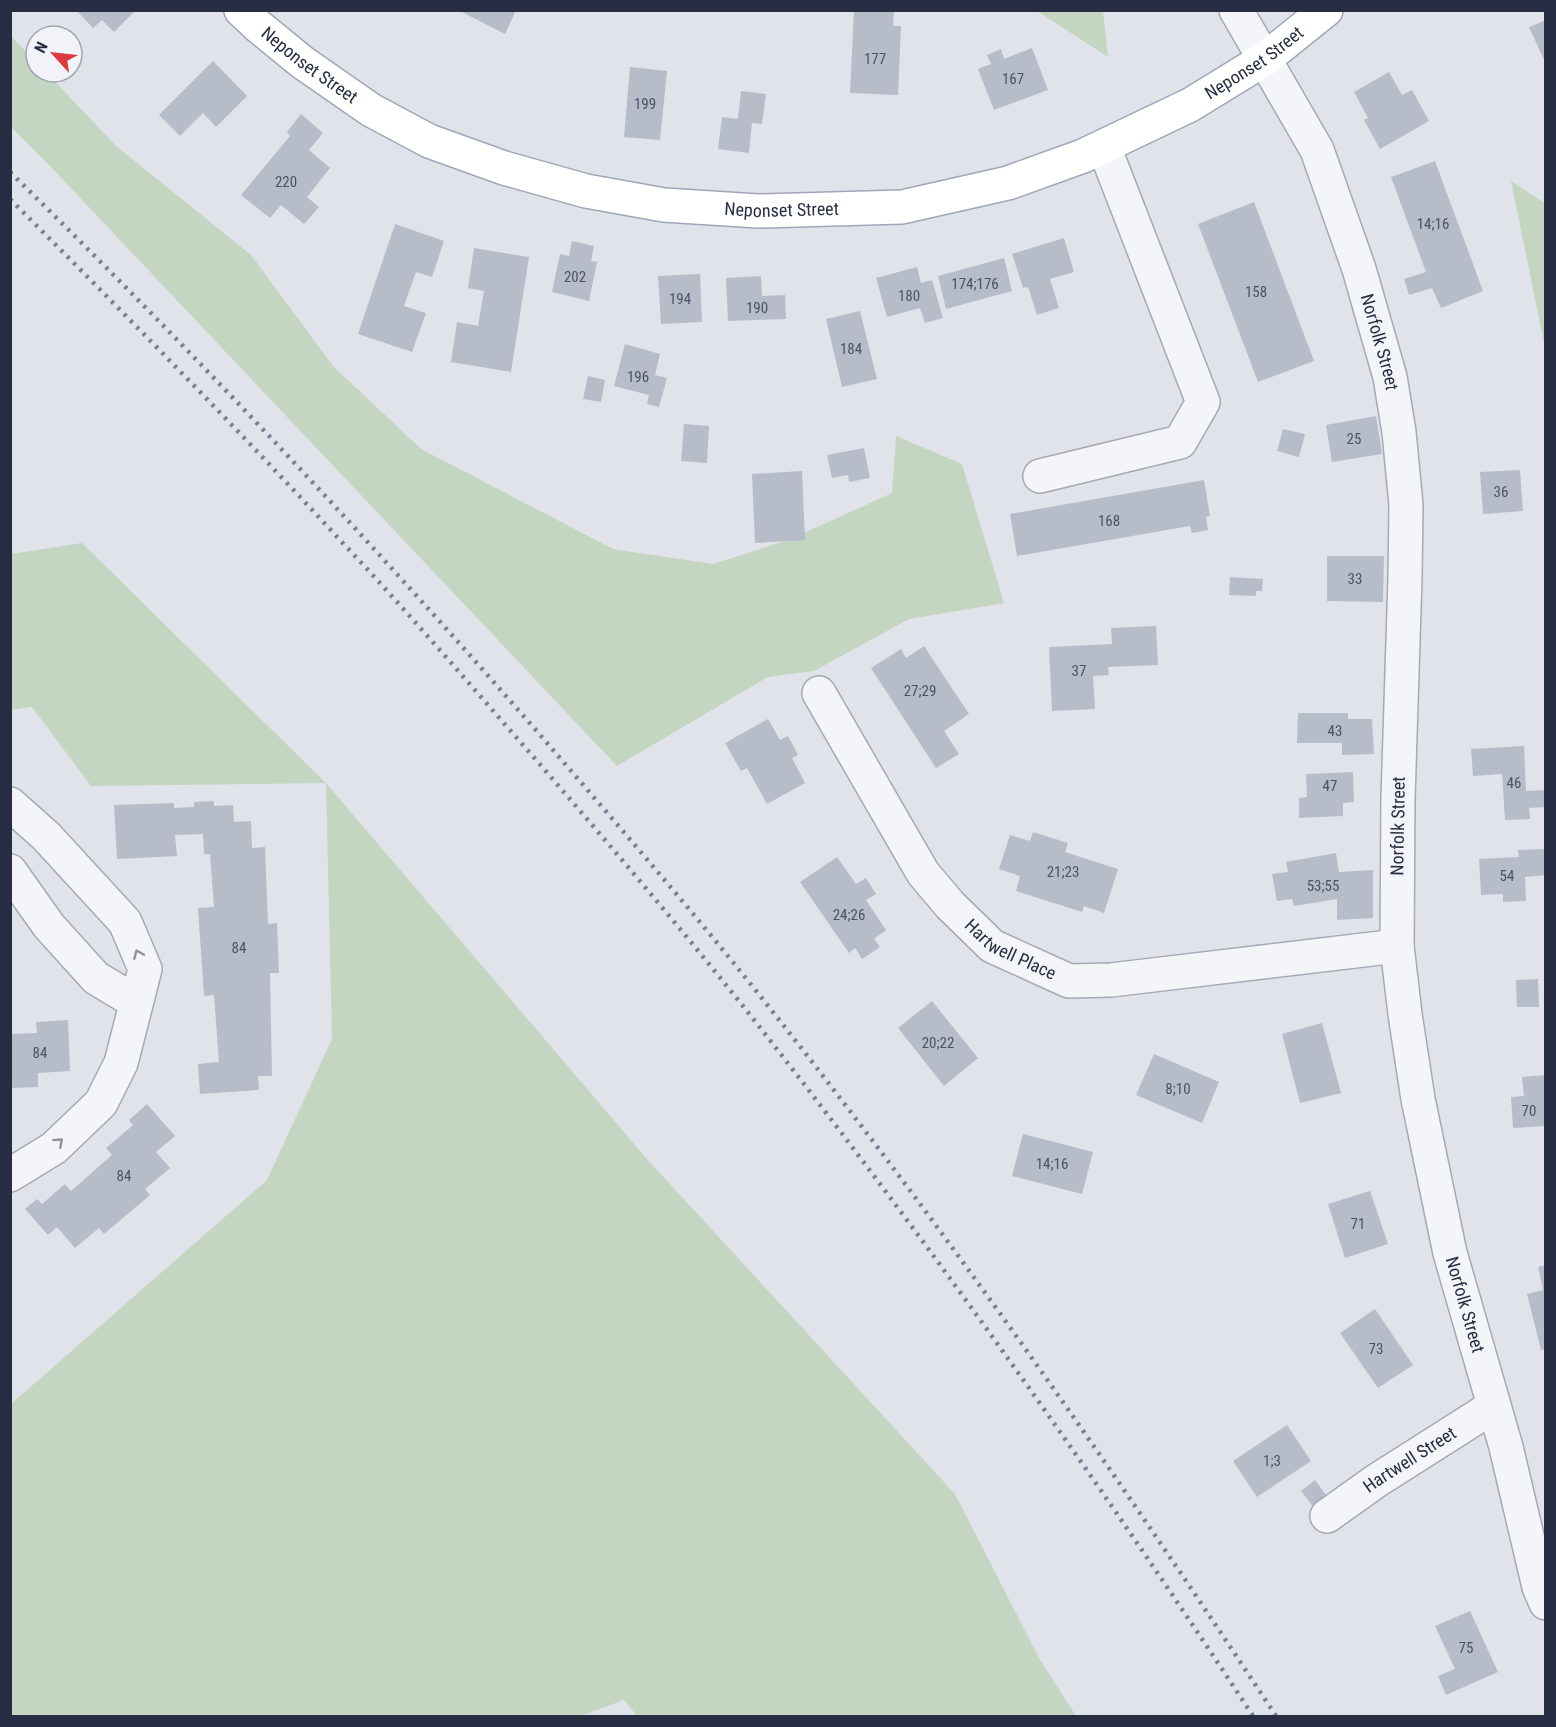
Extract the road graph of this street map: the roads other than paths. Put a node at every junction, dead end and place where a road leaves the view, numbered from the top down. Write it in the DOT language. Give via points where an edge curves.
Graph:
graph roads {
  1 [pos="241,10"];
  2 [pos="1236,10"];
  3 [pos="1326,10"];
  4 [pos="1265,59"];
  5 [pos="1104,147"];
  6 [pos="1040,476"];
  7 [pos="819,693"];
  8 [pos="14,819"];
  9 [pos="10,871"];
  10 [pos="1397,946"];
  11 [pos="136,1002"];
  12 [pos="10,1175"];
  13 [pos="1494,1406"];
  14 [pos="1327,1516"];
  15 [pos="1545,1603"];
  1 -- 5 [label="main road, Neponset Street" via="302,62 370,110 429,141 586,191 664,205 758,211 902,207 1008,183"];
  2 -- 4 [label="street, Norfolk Street"];
  3 -- 4 [label="main road, Neponset Street"];
  4 -- 5 [label="main road, Neponset Street" via="1190,105"];
  4 -- 10 [label="street, Norfolk Street" via="1317,150 1359,269 1387,366 1399,432 1406,515"];
  5 -- 6 [label="street" via="1203,402 1180,442"];
  7 -- 10 [label="street, Hartwell Place" via="923,873 950,905 992,946 1069,981 1111,980"];
  11 -- 8 [label="street, one-way" via="145,969 125,922 46,836"];
  9 -- 11 [label="street" via="49,926 96,978"];
  10 -- 13 [label="street, Norfolk Street" via="1418,1099 1450,1253"];
  12 -- 11 [label="street, one-way" via="54,1148 101,1103 122,1063"];
  13 -- 14 [label="street, Hartwell Street"];
  13 -- 15 [label="street, Norfolk Street"];
}
